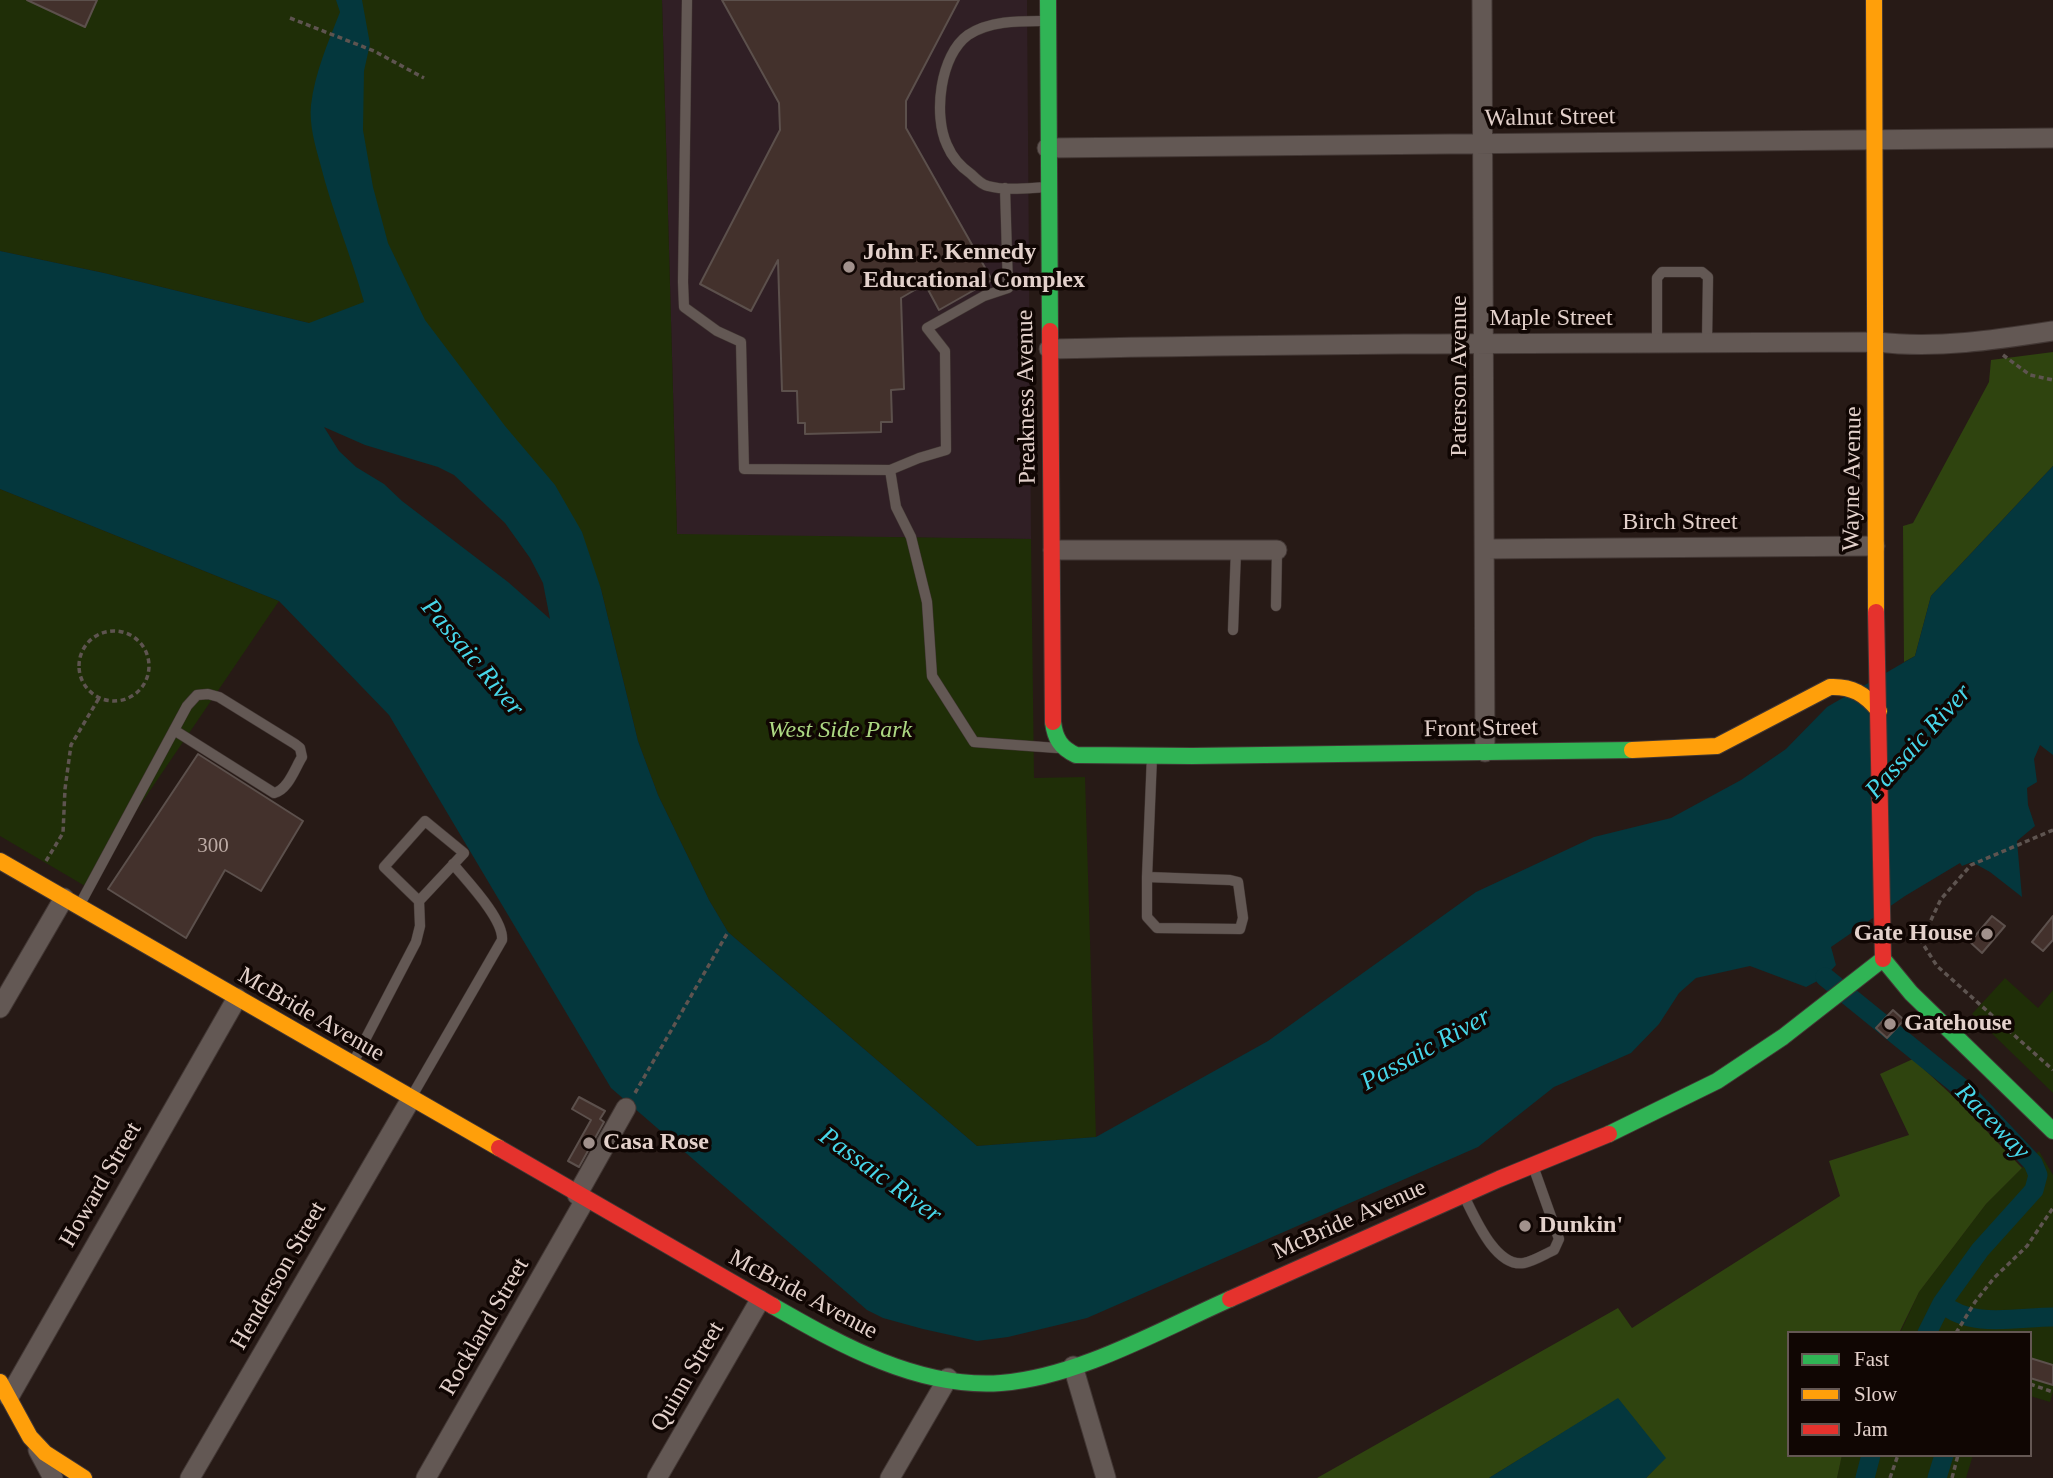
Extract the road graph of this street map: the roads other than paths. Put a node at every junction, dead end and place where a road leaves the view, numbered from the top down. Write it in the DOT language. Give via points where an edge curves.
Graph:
graph roads {
  1 [pos="687,0"];
  2 [pos="1048,0"];
  3 [pos="1482,0"];
  4 [pos="1874,0"];
  5 [pos="1048,21"];
  6 [pos="2053,138"];
  7 [pos="1875,139"];
  8 [pos="1483,144"];
  9 [pos="1047,148"];
  10 [pos="1048,187"];
  11 [pos="1004,188"];
  12 [pos="2053,331"];
  13 [pos="1707,342"];
  14 [pos="1877,342"];
  15 [pos="1657,343"];
  16 [pos="1485,344"];
  17 [pos="1048,349"];
  18 [pos="890,470"];
  19 [pos="1875,546"];
  20 [pos="1485,549"];
  21 [pos="1053,550"];
  22 [pos="1236,550"];
  23 [pos="1278,550"];
  24 [pos="1276,607"];
  25 [pos="1233,630"];
  26 [pos="1879,711"];
  27 [pos="174,730"];
  28 [pos="1061,748"];
  29 [pos="1485,752"];
  30 [pos="1152,756"];
  31 [pos="0,861"];
  32 [pos="453,864"];
  33 [pos="1147,877"];
  34 [pos="419,901"];
  35 [pos="72,902"];
  36 [pos="1883,959"];
  37 [pos="237,998"];
  38 [pos="0,1008"];
  39 [pos="352,1065"];
  40 [pos="411,1099"];
  41 [pos="626,1108"];
  42 [pos="2053,1131"];
  43 [pos="1533,1166"];
  44 [pos="1463,1195"];
  45 [pos="581,1198"];
  46 [pos="760,1300"];
  47 [pos="1073,1366"];
  48 [pos="948,1378"];
  49 [pos="4,1390"];
  50 [pos="30,1437"];
  51 [pos="53,1478"];
  52 [pos="84,1478"];
  53 [pos="190,1478"];
  54 [pos="426,1478"];
  55 [pos="657,1478"];
  56 [pos="890,1478"];
  57 [pos="1106,1478"];
  1 -- 18 [label="lane" via="684,306 716,331 741,342 744,469"];
  2 -- 5 [label="main road, Preakness Avenue"];
  3 -- 8 [label="street, Paterson Avenue"];
  4 -- 7 [label="main road, Wayne Avenue"];
  5 -- 9 [label="main road, Preakness Avenue"];
  5 -- 11 [label="lane" via="989,25 968,35 951,53 943,81 946,144 961,166 986,186"];
  6 -- 7 [label="street, Walnut Street"];
  7 -- 8 [label="street, Walnut Street"];
  7 -- 14 [label="main road, Wayne Avenue"];
  8 -- 9 [label="street, Walnut Street"];
  8 -- 16 [label="street, Paterson Avenue"];
  9 -- 10 [label="main road, Preakness Avenue"];
  10 -- 11 [label="lane"];
  10 -- 17 [label="main road, Preakness Avenue"];
  11 -- 18 [label="lane" via="1007,288 927,328 945,351 946,450"];
  12 -- 14 [label="street, Maple Street" via="1996,340"];
  13 -- 14 [label="street, Maple Street"];
  13 -- 15 [label="street, Maple Street"];
  13 -- 15 [label="lane" via="1708,277 1702,272 1662,272 1657,278"];
  14 -- 19 [label="main road, Wayne Avenue"];
  15 -- 16 [label="street, Maple Street"];
  16 -- 17 [label="street, Maple Street"];
  16 -- 20 [label="street, Paterson Avenue"];
  17 -- 21 [label="main road, Preakness Avenue"];
  18 -- 28 [label="lane" via="895,508 911,537 927,603 932,676 974,742"];
  19 -- 20 [label="street, Birch Street"];
  19 -- 26 [label="main road, Wayne Avenue"];
  20 -- 29 [label="street, Paterson Avenue"];
  21 -- 22 [label="street"];
  21 -- 28 [label="main road, Preakness Avenue" via="1054,733"];
  22 -- 23 [label="street"];
  22 -- 25 [label="lane"];
  23 -- 24 [label="lane"];
  26 -- 29 [label="main road, Front Street" via="1860,691 1830,687 1717,746"];
  26 -- 36 [label="main road, Wayne Avenue"];
  27 -- 27 [label="lane" via="274,793 284,786 302,757 295,744 208,694 197,695"];
  27 -- 35 [label="lane"];
  28 -- 30 [label="main road, Front Street" via="1076,755"];
  29 -- 30 [label="main road, Front Street"];
  30 -- 33 [label="lane"];
  31 -- 35 [label="main road, McBride Avenue"];
  32 -- 34 [label="lane"];
  32 -- 34 [label="lane" via="464,853 425,821 384,867"];
  32 -- 40 [label="lane" via="496,918 502,940"];
  33 -- 33 [label="lane" via="1147,917 1157,928 1240,929 1238,882"];
  34 -- 39 [label="lane" via="416,942"];
  35 -- 37 [label="main road, McBride Avenue"];
  35 -- 38 [label="street"];
  36 -- 42 [label="main road" via="1911,993"];
  36 -- 43 [label="main road, McBride Avenue" via="1717,1082"];
  37 -- 39 [label="main road, McBride Avenue"];
  37 -- 49 [label="street, Howard Street"];
  39 -- 40 [label="main road, McBride Avenue"];
  40 -- 45 [label="main road, McBride Avenue"];
  40 -- 53 [label="street, Henderson Street"];
  41 -- 45 [label="street, Rockland Street"];
  43 -- 44 [label="main road, McBride Avenue"];
  43 -- 44 [label="lane" via="1559,1239 1554,1250 1523,1264 1509,1261 1484,1237"];
  44 -- 47 [label="main road, McBride Avenue"];
  45 -- 46 [label="main road, McBride Avenue"];
  45 -- 54 [label="street, Rockland Street"];
  46 -- 48 [label="main road, McBride Avenue" via="879,1361"];
  46 -- 55 [label="street, Quinn Street"];
  47 -- 48 [label="main road, McBride Avenue" via="986,1384"];
  47 -- 57 [label="street"];
  48 -- 56 [label="street"];
  49 -- 50 [label="main road"];
  50 -- 51 [label="street"];
  50 -- 52 [label="main road" via="45,1453"];
}
